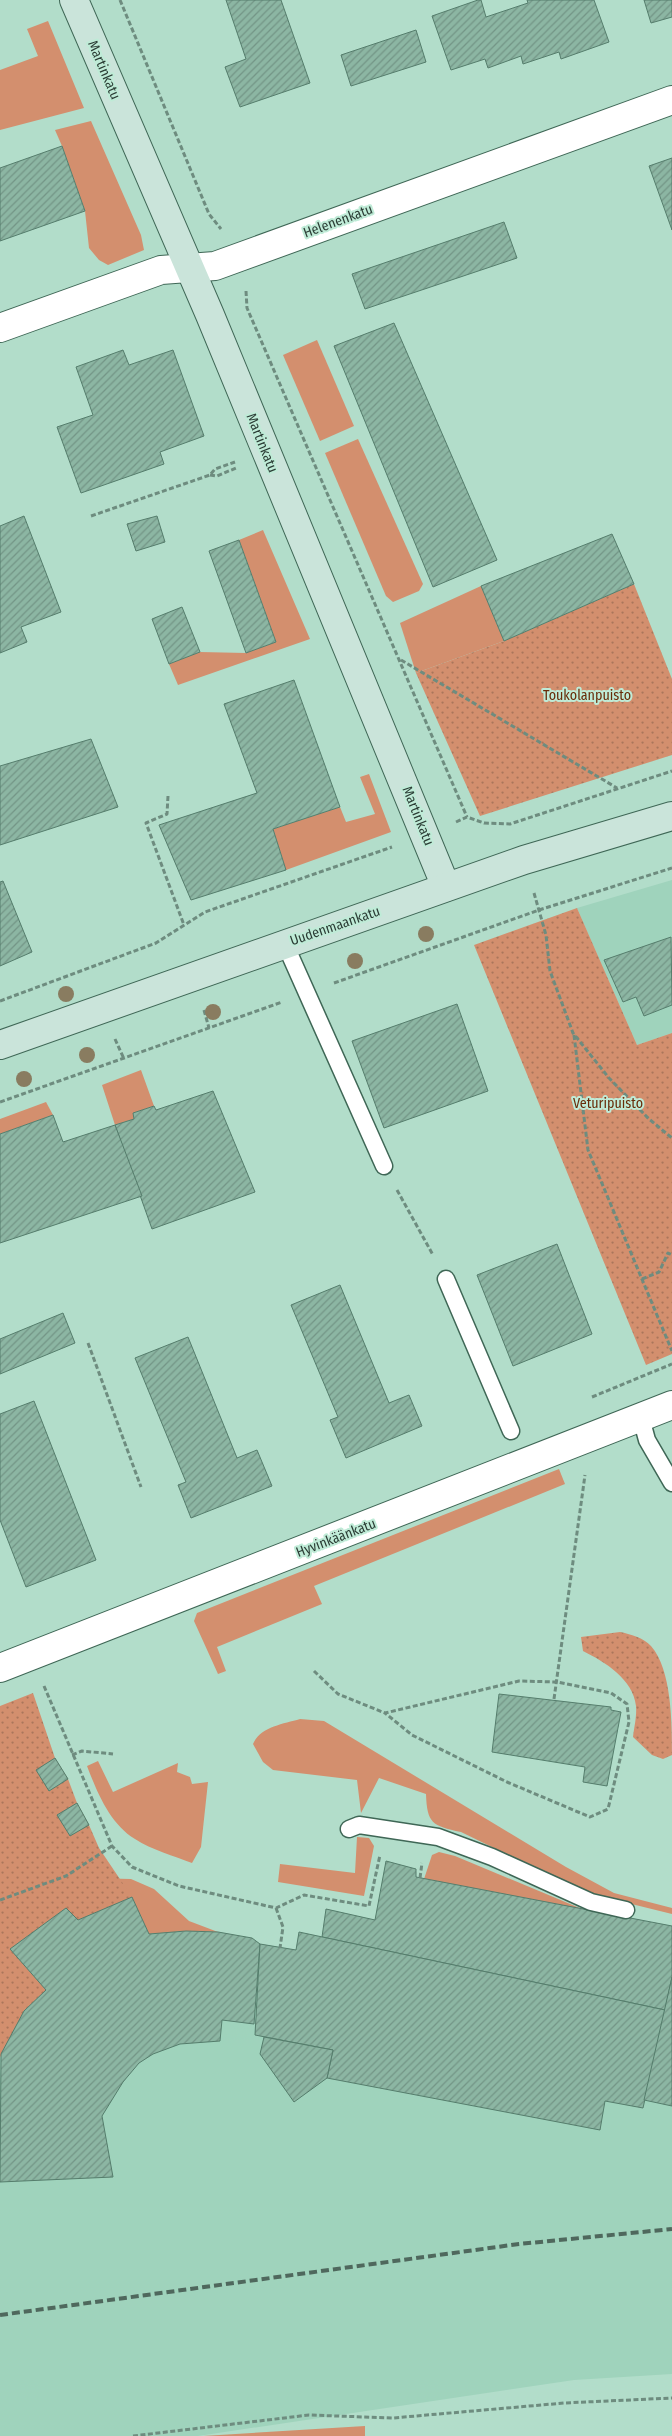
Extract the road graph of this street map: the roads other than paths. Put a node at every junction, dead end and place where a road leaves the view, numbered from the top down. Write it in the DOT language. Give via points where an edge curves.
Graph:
graph roads {
  1 [pos="74,0"];
  2 [pos="672,100"];
  3 [pos="190,268"];
  4 [pos="0,328"];
  5 [pos="672,816"];
  6 [pos="446,887"];
  7 [pos="285,944"];
  8 [pos="0,1045"];
  9 [pos="384,1166"];
  10 [pos="446,1280"];
  11 [pos="672,1405"];
  12 [pos="640,1418"];
  13 [pos="511,1431"];
  14 [pos="672,1483"];
  15 [pos="0,1668"];
  16 [pos="349,1829"];
  17 [pos="626,1910"];
  1 -- 3 [label="street, Martinkatu"];
  2 -- 3 [label="street, Helenenkatu" via="215,266"];
  3 -- 4 [label="street, Helenenkatu" via="161,270"];
  3 -- 6 [label="street, Martinkatu"];
  5 -- 6 [label="street, Uudenmaankatu"];
  6 -- 7 [label="street, Uudenmaankatu"];
  7 -- 8 [label="street, Uudenmaankatu"];
  7 -- 9 [label="lane"];
  10 -- 13 [label="lane"];
  11 -- 12 [label="street, Hyvinkäänkatu"];
  12 -- 14 [label="lane" via="647,1440"];
  12 -- 15 [label="street, Hyvinkäänkatu"];
  16 -- 17 [label="lane" via="359,1825 438,1837 492,1857 591,1902"];
}
